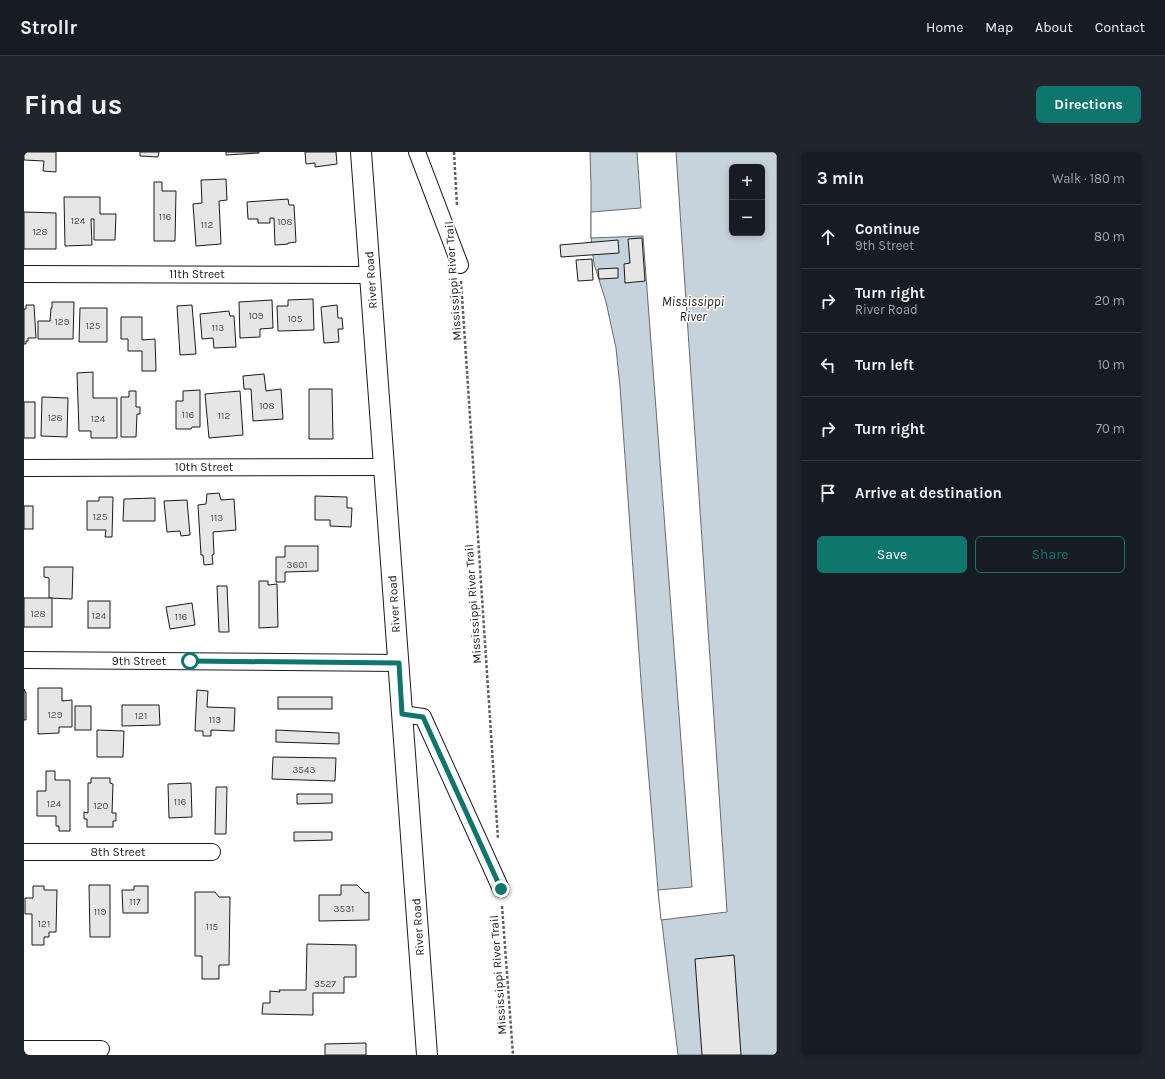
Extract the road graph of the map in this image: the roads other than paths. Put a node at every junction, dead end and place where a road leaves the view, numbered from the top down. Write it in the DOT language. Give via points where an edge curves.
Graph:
graph roads {
  1 [pos="361,152"];
  2 [pos="417,152"];
  3 [pos="460,265"];
  4 [pos="24,274"];
  5 [pos="371,275"];
  6 [pos="384,467"];
  7 [pos="24,468"];
  8 [pos="24,660"];
  9 [pos="399,663"];
  10 [pos="402,714"];
  11 [pos="24,852"];
  12 [pos="212,852"];
  13 [pos="501,889"];
  14 [pos="24,1048"];
  15 [pos="101,1049"];
  16 [pos="427,1055"];
  1 -- 5 [label="street, River Road"];
  2 -- 3 [label="street"];
  4 -- 5 [label="street, 11th Street"];
  5 -- 6 [label="street, River Road"];
  6 -- 7 [label="street, 10th Street"];
  6 -- 9 [label="street, River Road"];
  8 -- 9 [label="street, 9th Street"];
  9 -- 10 [label="street, River Road"];
  10 -- 13 [label="street" via="423,717"];
  10 -- 16 [label="street, River Road"];
  11 -- 12 [label="street, 8th Street"];
  14 -- 15 [label="street"];
}
